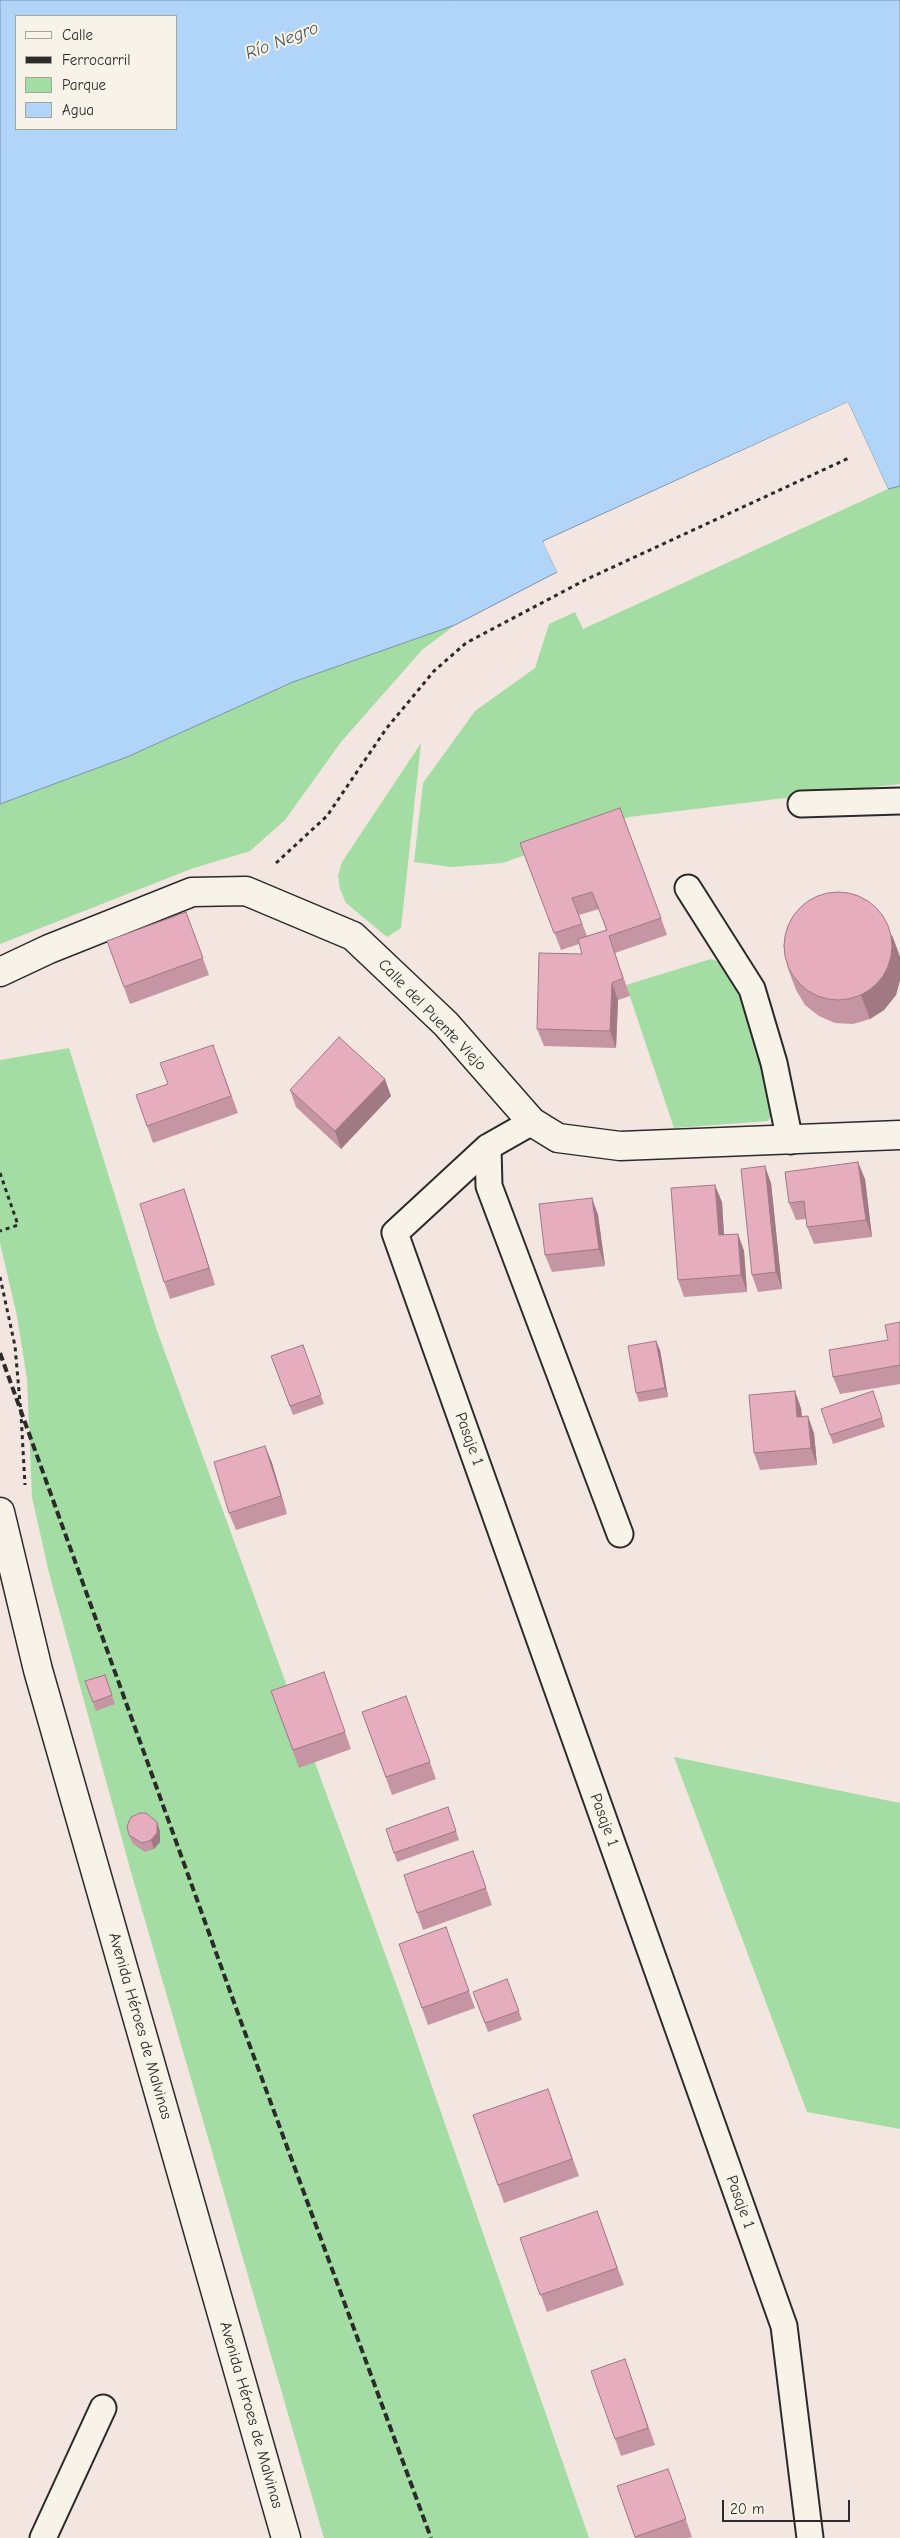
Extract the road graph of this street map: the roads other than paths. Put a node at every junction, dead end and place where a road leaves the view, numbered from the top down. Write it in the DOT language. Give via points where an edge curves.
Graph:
graph roads {
  1 [pos="900,801"];
  2 [pos="801,804"];
  3 [pos="688,888"];
  4 [pos="0,972"];
  5 [pos="532,1122"];
  6 [pos="900,1134"];
  7 [pos="790,1141"];
  8 [pos="488,1147"];
  9 [pos="0,1512"];
  10 [pos="620,1534"];
  11 [pos="103,2408"];
  12 [pos="43,2538"];
  13 [pos="286,2538"];
  14 [pos="810,2538"];
  1 -- 2 [label="lane"];
  3 -- 7 [label="lane" via="752,989 774,1063"];
  4 -- 5 [label="main road, Calle del Puente Viejo" via="49,948 192,892 246,891 353,936 446,1024"];
  5 -- 7 [label="main road, Calle del Puente Viejo" via="558,1138 620,1146"];
  5 -- 8 [label="lane"];
  6 -- 7 [label="main road, Calle del Puente Viejo"];
  8 -- 10 [label="lane" via="490,1186"];
  8 -- 14 [label="lane, Pasaje 1" via="395,1232 784,2326"];
  9 -- 13 [label="main road, Avenida Héroes de Malvinas" via="38,1670"];
  11 -- 12 [label="lane"];
}
